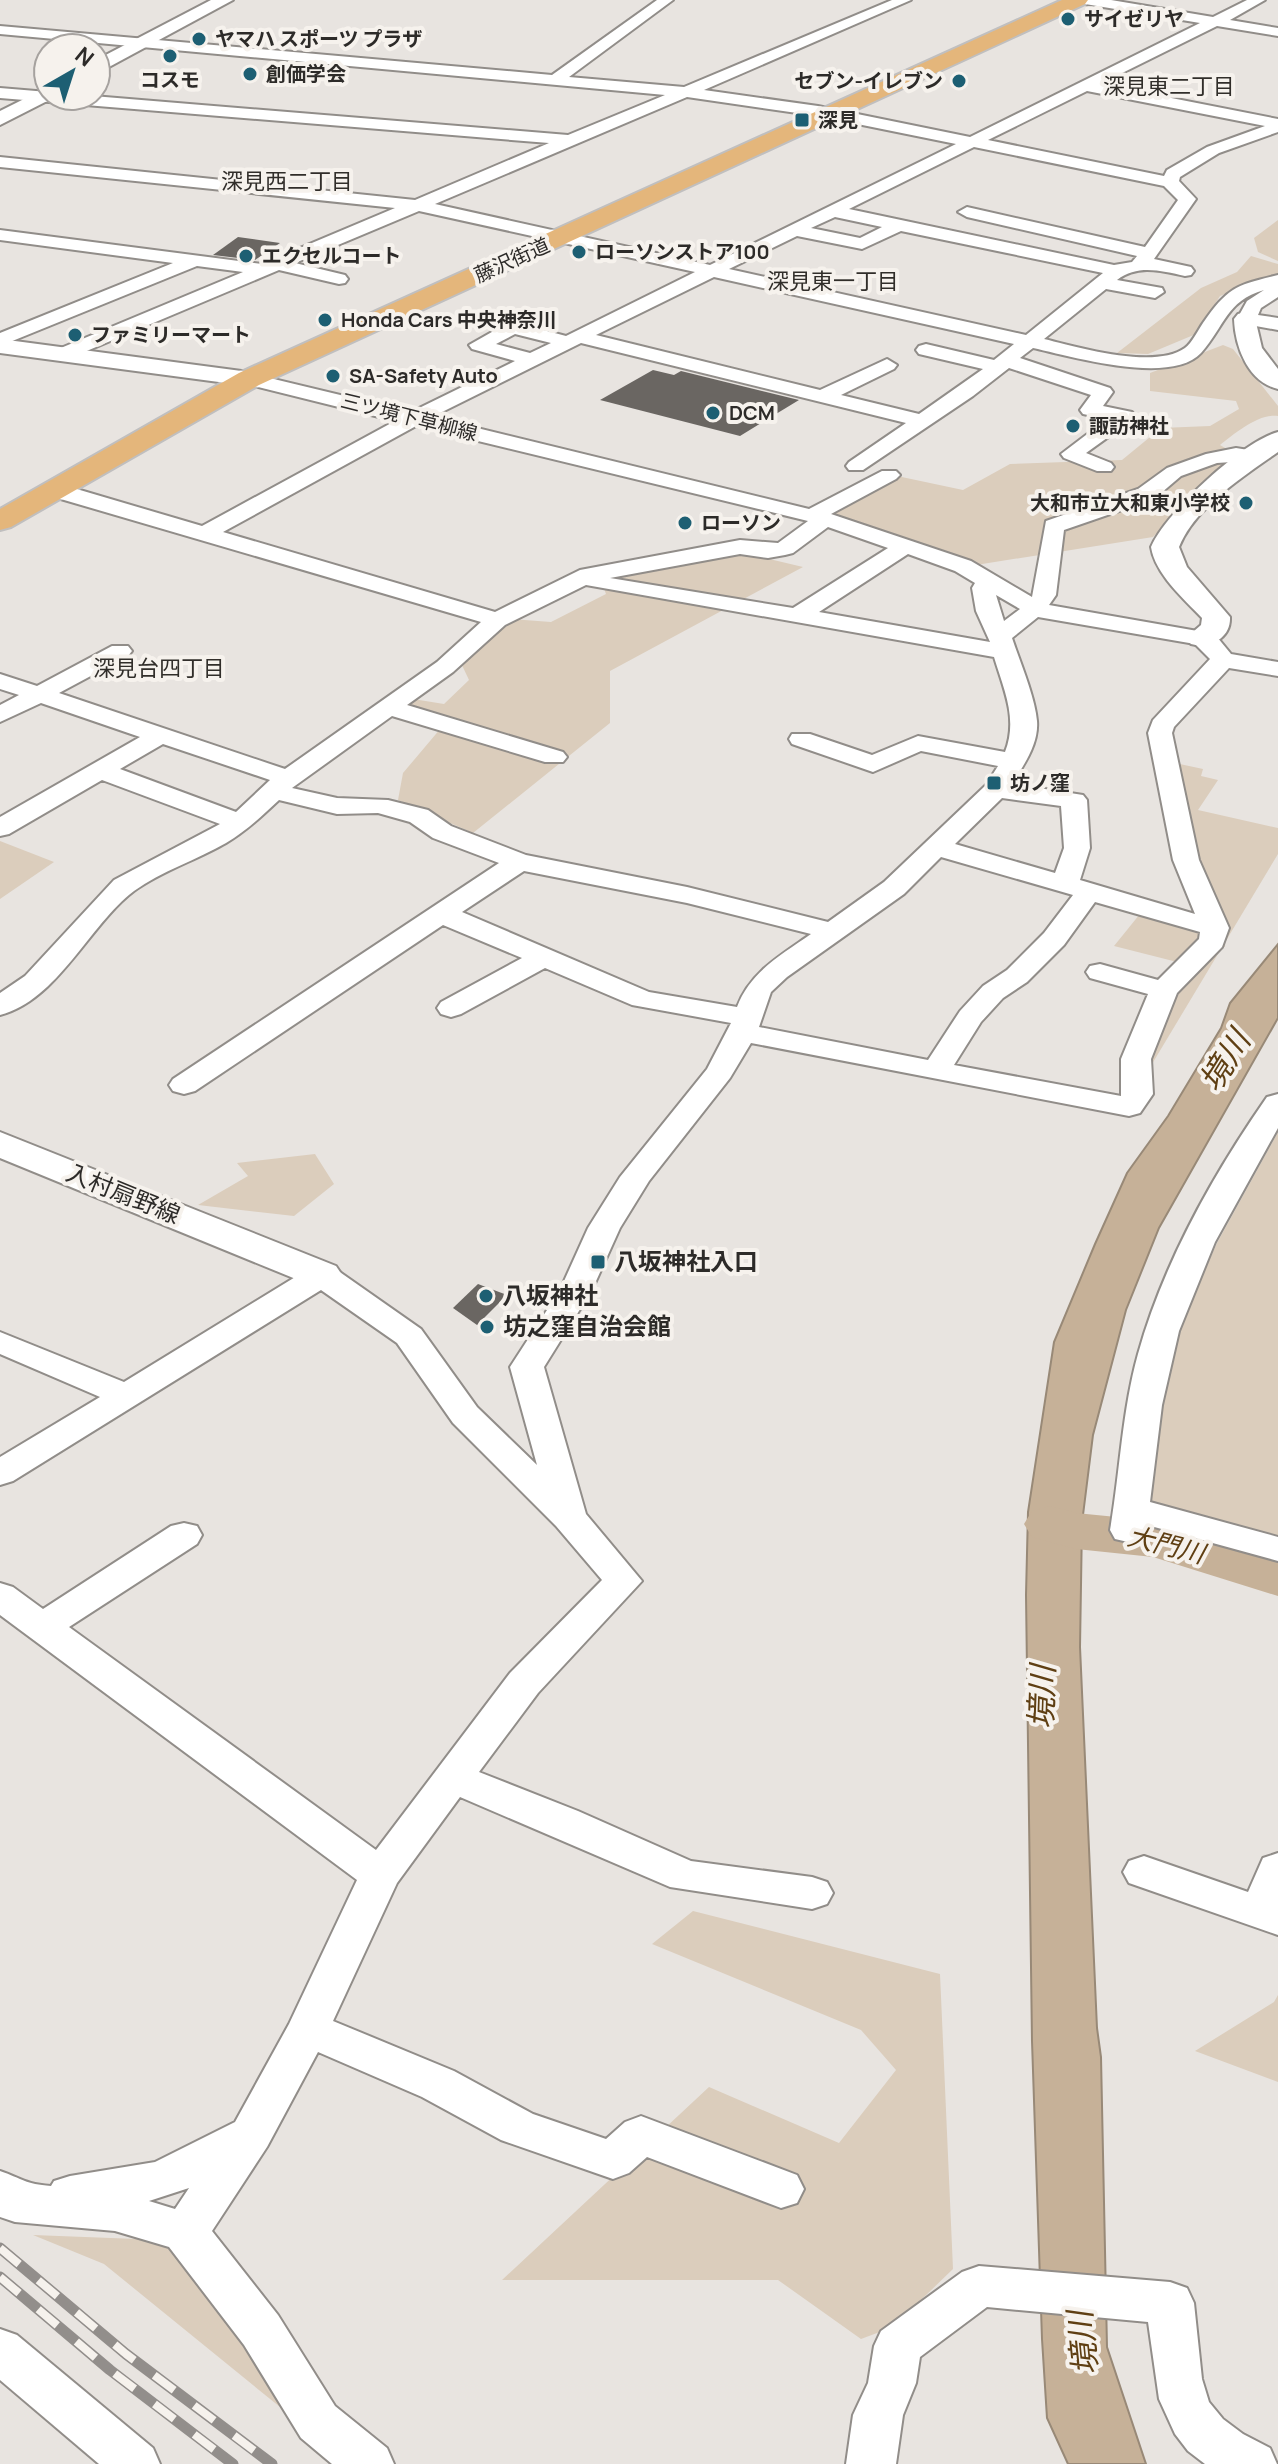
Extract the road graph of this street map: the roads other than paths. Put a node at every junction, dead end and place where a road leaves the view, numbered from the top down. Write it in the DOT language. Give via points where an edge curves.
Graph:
graph roads {
  1 [pos="224,0"];
  2 [pos="666,0"];
  3 [pos="904,0"];
  4 [pos="1078,0"];
  5 [pos="1085,0"];
  6 [pos="1258,0"];
  7 [pos="1215,22"];
  8 [pos="0,30"];
  9 [pos="1278,32"];
  10 [pos="143,43"];
  11 [pos="748,45"];
  12 [pos="781,52"];
  13 [pos="112,59"];
  14 [pos="555,80"];
  15 [pos="1086,86"];
  16 [pos="686,92"];
  17 [pos="0,93"];
  18 [pos="32,94"];
  19 [pos="112,101"];
  20 [pos="32,102"];
  21 [pos="830,114"];
  22 [pos="0,119"];
  23 [pos="1278,126"];
  24 [pos="570,141"];
  25 [pos="972,142"];
  26 [pos="0,162"];
  27 [pos="1170,182"];
  28 [pos="417,205"];
  29 [pos="833,211"];
  30 [pos="967,212"];
  31 [pos="899,225"];
  32 [pos="795,230"];
  33 [pos="0,235"];
  34 [pos="560,238"];
  35 [pos="1144,258"];
  36 [pos="194,260"];
  37 [pos="272,266"];
  38 [pos="1185,271"];
  39 [pos="711,272"];
  40 [pos="1110,277"];
  41 [pos="339,279"];
  42 [pos="1278,280"];
  43 [pos="1278,289"];
  44 [pos="1155,292"];
  45 [pos="1246,319"];
  46 [pos="1278,324"];
  47 [pos="574,340"];
  48 [pos="0,343"];
  49 [pos="1028,343"];
  50 [pos="926,350"];
  51 [pos="63,354"];
  52 [pos="533,360"];
  53 [pos="1004,364"];
  54 [pos="887,365"];
  55 [pos="249,379"];
  56 [pos="1278,382"];
  57 [pos="425,388"];
  58 [pos="459,397"];
  59 [pos="822,397"];
  60 [pos="415,418"];
  61 [pos="922,421"];
  62 [pos="1278,440"];
  63 [pos="1254,456"];
  64 [pos="1104,467"];
  65 [pos="55,490"];
  66 [pos="819,517"];
  67 [pos="1,519"];
  68 [pos="204,534"];
  69 [pos="904,547"];
  70 [pos="578,579"];
  71 [pos="990,581"];
  72 [pos="1035,608"];
  73 [pos="797,616"];
  74 [pos="497,620"];
  75 [pos="1201,638"];
  76 [pos="1002,644"];
  77 [pos="120,651"];
  78 [pos="1223,660"];
  79 [pos="1278,669"];
  80 [pos="0,681"];
  81 [pos="39,695"];
  82 [pos="388,707"];
  83 [pos="0,715"];
  84 [pos="161,735"];
  85 [pos="801,739"];
  86 [pos="554,757"];
  87 [pos="1014,761"];
  88 [pos="99,770"];
  89 [pos="280,784"];
  90 [pos="996,790"];
  91 [pos="240,822"];
  92 [pos="0,828"];
  93 [pos="935,847"];
  94 [pos="519,862"];
  95 [pos="1077,888"];
  96 [pos="442,914"];
  97 [pos="1215,928"];
  98 [pos="832,931"];
  99 [pos="544,957"];
  100 [pos="1100,972"];
  101 [pos="1164,990"];
  102 [pos="0,1006"];
  103 [pos="451,1008"];
  104 [pos="744,1025"];
  105 [pos="935,1071"];
  106 [pos="184,1085"];
  107 [pos="1278,1103"];
  108 [pos="0,1144"];
  109 [pos="322,1275"];
  110 [pos="0,1342"];
  111 [pos="126,1395"];
  112 [pos="0,1473"];
  113 [pos="569,1518"];
  114 [pos="184,1535"];
  115 [pos="1278,1549"];
  116 [pos="0,1596"];
  117 [pos="42,1627"];
  118 [pos="453,1778"];
  119 [pos="1278,1869"];
  120 [pos="1144,1872"];
  121 [pos="380,1875"];
  122 [pos="812,1893"];
  123 [pos="1269,1916"];
  124 [pos="308,2029"];
  125 [pos="251,2134"];
  126 [pos="781,2189"];
  127 [pos="5,2203"];
  128 [pos="185,2232"];
  129 [pos="0,2350"];
  130 [pos="135,2464"];
  131 [pos="369,2464"];
  132 [pos="871,2464"];
  133 [pos="1252,2464"];
  1 -- 10 [label="street"];
  2 -- 14 [label="street"];
  3 -- 12 [label="street"];
  4 -- 21 [label="highway, 藤沢街道"];
  5 -- 7 [label="street"];
  6 -- 7 [label="street"];
  7 -- 9 [label="street"];
  7 -- 15 [label="street"];
  8 -- 10 [label="street"];
  10 -- 13 [label="street"];
  10 -- 14 [label="street"];
  11 -- 12 [label="street"];
  12 -- 16 [label="street"];
  14 -- 16 [label="street"];
  15 -- 23 [label="street"];
  15 -- 25 [label="street"];
  16 -- 21 [label="street"];
  16 -- 24 [label="street"];
  17 -- 18 [label="street"];
  19 -- 24 [label="street"];
  20 -- 22 [label="street"];
  21 -- 25 [label="street"];
  21 -- 34 [label="highway, 藤沢街道"];
  23 -- 27 [label="street" via="1213,150 1173,174"];
  24 -- 28 [label="street"];
  25 -- 27 [label="street"];
  25 -- 29 [label="street"];
  26 -- 28 [label="street"];
  27 -- 35 [label="street" via="1187,203"];
  28 -- 34 [label="street"];
  28 -- 37 [label="street"];
  29 -- 31 [label="street"];
  29 -- 32 [label="street"];
  30 -- 35 [label="street"];
  31 -- 32 [label="street" via="862,244"];
  31 -- 40 [label="street"];
  32 -- 39 [label="street"];
  33 -- 36 [label="street"];
  34 -- 39 [label="street"];
  34 -- 55 [label="highway, 藤沢街道"];
  35 -- 38 [label="street"];
  35 -- 40 [label="street" via="1137,267"];
  36 -- 37 [label="street"];
  36 -- 48 [label="street"];
  37 -- 41 [label="street"];
  37 -- 51 [label="street"];
  39 -- 47 [label="street"];
  39 -- 49 [label="street"];
  40 -- 44 [label="street"];
  40 -- 49 [label="street"];
  42 -- 49 [label="street" via="1229,299 1192,352 1169,360 1117,362"];
  43 -- 45 [label="street" via="1254,305"];
  45 -- 46 [label="street"];
  45 -- 56 [label="street" via="1251,356"];
  47 -- 52 [label="street"];
  47 -- 52 [label="street" via="513,328 479,345"];
  47 -- 59 [label="street"];
  48 -- 51 [label="street, 三ツ境下草柳線"];
  49 -- 53 [label="street"];
  50 -- 53 [label="street"];
  51 -- 55 [label="street, 三ツ境下草柳線"];
  52 -- 58 [label="street"];
  53 -- 61 [label="street"];
  53 -- 64 [label="street" via="1103,392 1090,410 1125,416 1071,454"];
  54 -- 59 [label="street"];
  55 -- 60 [label="street, 三ツ境下草柳線"];
  55 -- 65 [label="highway, 藤沢街道"];
  57 -- 58 [label="street"];
  58 -- 60 [label="street"];
  59 -- 61 [label="street"];
  60 -- 66 [label="street, 三ツ境下草柳線"];
  60 -- 68 [label="street"];
  61 -- 66 [label="street" via="856,466 889,475"];
  62 -- 63 [label="street"];
  63 -- 72 [label="street" via="1213,458 1174,472 1146,494 1054,526 1045,595"];
  63 -- 75 [label="street" via="1181,518 1165,548 1179,575 1216,617 1216,628"];
  65 -- 67 [label="highway, 藤沢街道"];
  65 -- 68 [label="street"];
  66 -- 69 [label="street, 三ツ境下草柳線"];
  66 -- 70 [label="street" via="785,548 740,547"];
  68 -- 74 [label="street"];
  69 -- 71 [label="street, 三ツ境下草柳線" via="963,566"];
  69 -- 73 [label="street"];
  70 -- 73 [label="street"];
  70 -- 74 [label="street"];
  71 -- 72 [label="street, 三ツ境下草柳線"];
  71 -- 76 [label="street" via="983,588"];
  72 -- 75 [label="street, 三ツ境下草柳線" via="1066,618"];
  72 -- 76 [label="street"];
  73 -- 76 [label="street" via="896,634"];
  74 -- 82 [label="street" via="445,667"];
  75 -- 78 [label="street"];
  76 -- 87 [label="street" via="1025,721"];
  77 -- 81 [label="street"];
  78 -- 79 [label="street"];
  78 -- 97 [label="street" via="1160,733 1186,860"];
  80 -- 81 [label="street"];
  81 -- 83 [label="street"];
  81 -- 84 [label="street"];
  82 -- 86 [label="street"];
  82 -- 89 [label="street"];
  84 -- 88 [label="street"];
  84 -- 89 [label="street"];
  85 -- 87 [label="street" via="873,764 918,743"];
  87 -- 90 [label="street"];
  88 -- 91 [label="street"];
  88 -- 92 [label="street"];
  89 -- 91 [label="street"];
  89 -- 94 [label="street" via="337,806 379,805 419,816 442,832"];
  90 -- 93 [label="street"];
  90 -- 95 [label="street" via="1074,800"];
  91 -- 102 [label="street" via="124,886 35,982"];
  93 -- 95 [label="street"];
  93 -- 98 [label="street" via="894,888"];
  94 -- 96 [label="street"];
  94 -- 98 [label="street"];
  95 -- 97 [label="street"];
  95 -- 105 [label="street" via="1054,939 970,1017"];
  96 -- 99 [label="street"];
  96 -- 106 [label="street"];
  97 -- 101 [label="street" via="1212,941"];
  98 -- 104 [label="street" via="758,989"];
  99 -- 103 [label="street"];
  99 -- 104 [label="street" via="642,999"];
  100 -- 101 [label="street"];
  101 -- 105 [label="street" via="1136,1059 1138,1094 1129,1107"];
  104 -- 105 [label="street"];
  104 -- 113 [label="street" via="720,1072 636,1177 604,1228 576,1290 527,1367"];
  107 -- 115 [label="street" via="1206,1228 1161,1332 1143,1414 1130,1519"];
  108 -- 109 [label="street, 入村扇野線"];
  109 -- 111 [label="street"];
  109 -- 113 [label="street" via="409,1336 465,1415"];
  110 -- 111 [label="street"];
  111 -- 112 [label="street"];
  113 -- 118 [label="street" via="623,1581 524,1683"];
  114 -- 117 [label="street"];
  116 -- 117 [label="street"];
  117 -- 121 [label="street"];
  118 -- 121 [label="street"];
  118 -- 122 [label="street" via="685,1876"];
  119 -- 123 [label="street"];
  120 -- 123 [label="street"];
  121 -- 124 [label="street"];
  124 -- 125 [label="street"];
  124 -- 126 [label="street" via="438,2084 517,2127 613,2160 641,2135"];
  125 -- 127 [label="street" via="163,2180"];
  125 -- 128 [label="street"];
  127 -- 128 [label="street" via="115,2211"];
  128 -- 131 [label="street" via="261,2330 318,2422"];
  129 -- 130 [label="street"];
  132 -- 133 [label="street" via="878,2415 892,2383 898,2346 979,2286 1170,2303 1179,2388 1191,2418 1208,2441"];
}
